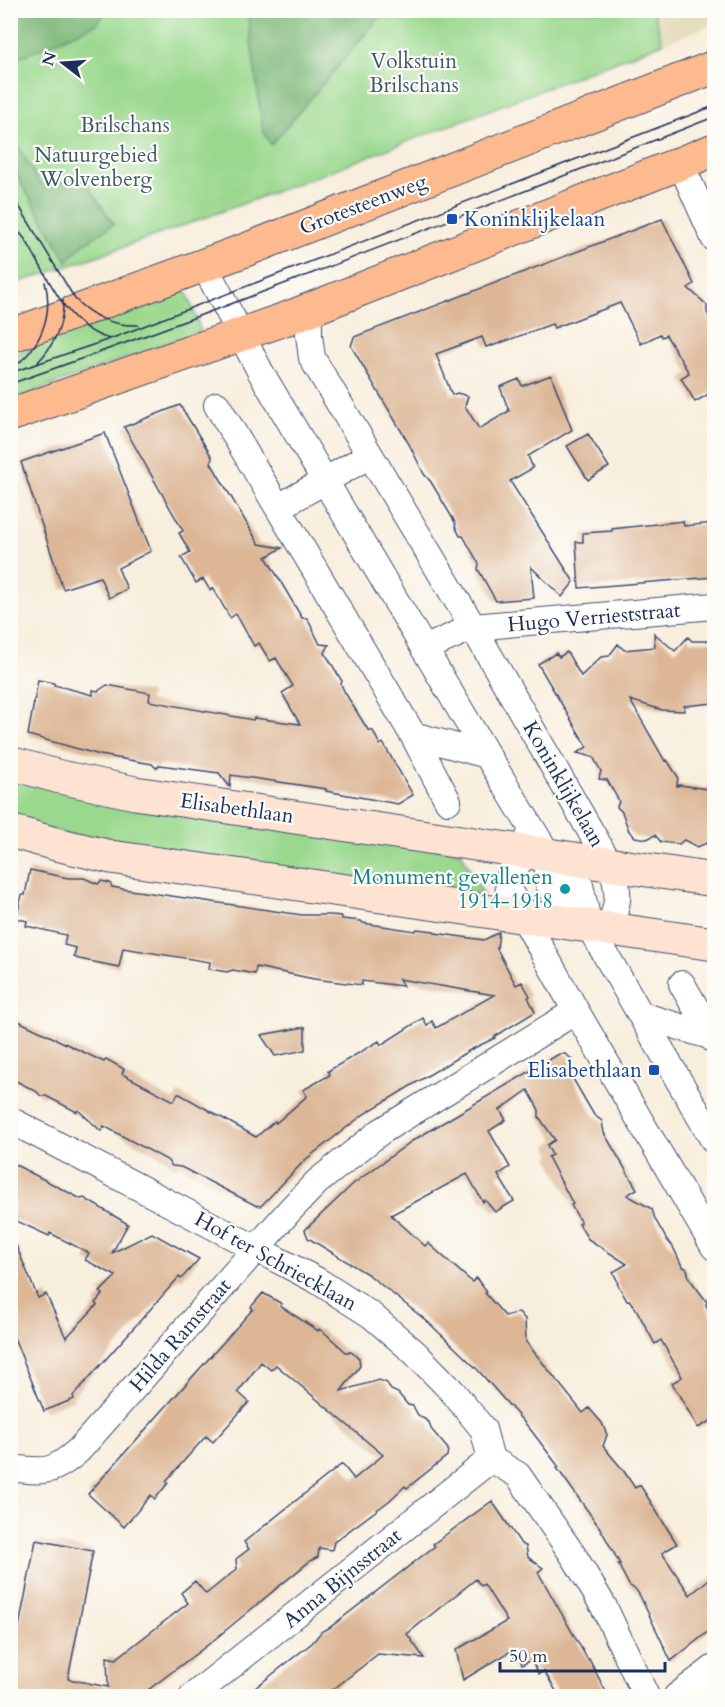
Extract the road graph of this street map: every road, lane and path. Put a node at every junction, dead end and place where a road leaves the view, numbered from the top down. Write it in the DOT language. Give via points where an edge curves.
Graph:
graph roads {
  1 [pos="714,67"];
  2 [pos="714,150"];
  3 [pos="681,162"];
  4 [pos="714,238"];
  5 [pos="204,265"];
  6 [pos="309,310"];
  7 [pos="10,336"];
  8 [pos="240,336"];
  9 [pos="217,405"];
  10 [pos="10,415"];
  11 [pos="370,455"];
  12 [pos="325,480"];
  13 [pos="279,507"];
  14 [pos="714,606"];
  15 [pos="473,627"];
  16 [pos="424,649"];
  17 [pos="412,735"];
  18 [pos="487,755"];
  19 [pos="10,763"];
  20 [pos="448,801"];
  21 [pos="10,831"];
  22 [pos="535,844"];
  23 [pos="610,865"];
  24 [pos="714,880"];
  25 [pos="522,916"];
  26 [pos="600,934"];
  27 [pos="714,944"];
  28 [pos="682,984"];
  29 [pos="576,1011"];
  30 [pos="641,1015"];
  31 [pos="714,1038"];
  32 [pos="10,1120"];
  33 [pos="714,1141"];
  34 [pos="714,1247"];
  35 [pos="257,1248"];
  36 [pos="491,1459"];
  37 [pos="10,1468"];
  38 [pos="714,1668"];
  39 [pos="193,1696"];
  40 [pos="646,1696"];
  41 [pos="677,1696"];
  1 -- 5 [label="main road, Grotesteenweg"];
  2 -- 3 [label="main road"];
  3 -- 4 [label="street"];
  3 -- 6 [label="main road"];
  5 -- 7 [label="main road, Grotesteenweg"];
  5 -- 8 [label="street, Koninklijkelaan"];
  6 -- 8 [label="main road"];
  6 -- 11 [label="street, Koninklijkelaan" via="312,358"];
  8 -- 10 [label="main road"];
  8 -- 12 [label="street, Koninklijkelaan"];
  9 -- 13 [label="street"];
  11 -- 12 [label="street"];
  11 -- 15 [label="street, Koninklijkelaan"];
  12 -- 13 [label="street"];
  12 -- 16 [label="street, Koninklijkelaan"];
  13 -- 17 [label="street"];
  14 -- 15 [label="street, Hugo Verrieststraat"];
  15 -- 16 [label="street"];
  15 -- 23 [label="street, Koninklijkelaan"];
  16 -- 18 [label="street, Koninklijkelaan"];
  17 -- 18 [label="street"];
  17 -- 20 [label="street"];
  18 -- 22 [label="street, Koninklijkelaan"];
  19 -- 22 [label="main road, Elisabethlaan" via="135,794"];
  21 -- 25 [label="main road" via="111,856"];
  22 -- 23 [label="main road, Elisabethlaan"];
  22 -- 25 [label="street" via="515,864 508,884"];
  22 -- 26 [label="street, Koninklijkelaan" via="580,885"];
  23 -- 24 [label="main road, Elisabethlaan"];
  23 -- 26 [label="street, Koninklijkelaan" via="619,891 617,906"];
  25 -- 26 [label="main road"];
  25 -- 29 [label="street"];
  26 -- 27 [label="main road"];
  26 -- 30 [label="street, Koninklijkelaan"];
  28 -- 31 [label="street"];
  29 -- 34 [label="street"];
  29 -- 35 [label="street, Hilda Ramstraat" via="363,1144 317,1182"];
  30 -- 31 [label="street"];
  30 -- 33 [label="street, Koninklijkelaan"];
  32 -- 35 [label="street, Hof ter Schriecklaan"];
  35 -- 36 [label="street, Hof ter Schriecklaan" via="371,1315 414,1352 483,1429"];
  35 -- 37 [label="street, Hilda Ramstraat" via="79,1450 61,1466 39,1472"];
  36 -- 39 [label="street, Anna Bijnsstraat"];
  36 -- 40 [label="street" via="518,1475 575,1558 604,1607"];
  38 -- 41 [label="street"];
}
